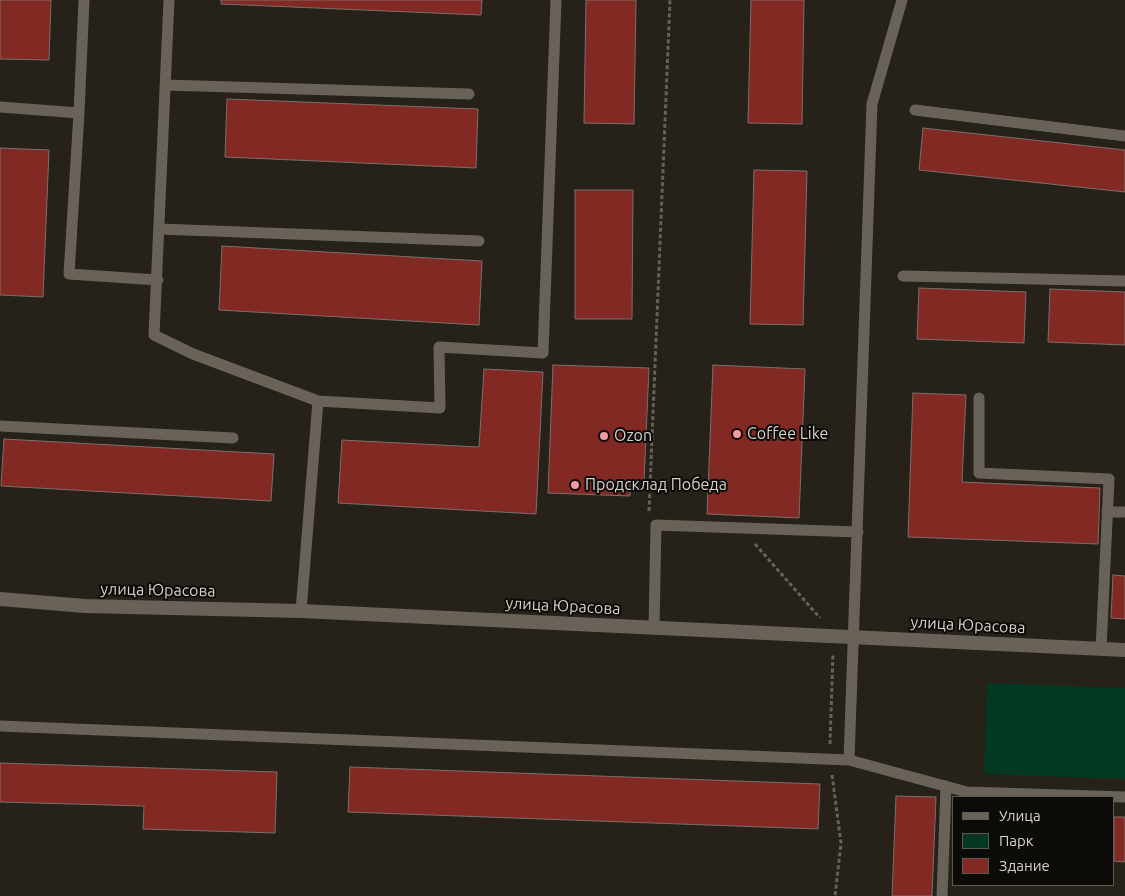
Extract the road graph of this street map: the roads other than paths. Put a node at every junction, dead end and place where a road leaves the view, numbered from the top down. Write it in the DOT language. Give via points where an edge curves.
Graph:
graph roads {
  1 [pos="84,0"];
  2 [pos="169,0"];
  3 [pos="556,0"];
  4 [pos="902,0"];
  5 [pos="165,85"];
  6 [pos="469,94"];
  7 [pos="0,107"];
  8 [pos="915,110"];
  9 [pos="79,112"];
  10 [pos="1125,136"];
  11 [pos="160,229"];
  12 [pos="479,241"];
  13 [pos="903,276"];
  14 [pos="158,280"];
  15 [pos="1125,281"];
  16 [pos="979,398"];
  17 [pos="318,401"];
  18 [pos="0,426"];
  19 [pos="233,438"];
  20 [pos="1107,512"];
  21 [pos="1125,512"];
  22 [pos="858,532"];
  23 [pos="0,599"];
  24 [pos="301,611"];
  25 [pos="654,628"];
  26 [pos="855,637"];
  27 [pos="1101,649"];
  28 [pos="1125,650"];
  29 [pos="0,726"];
  30 [pos="849,760"];
  31 [pos="946,786"];
  32 [pos="1093,796"];
  33 [pos="942,896"];
  1 -- 9 [label="lane"];
  2 -- 5 [label="lane"];
  3 -- 17 [label="lane" via="543,353 439,347 440,408"];
  4 -- 22 [label="lane" via="872,104"];
  5 -- 6 [label="lane"];
  5 -- 11 [label="lane"];
  7 -- 9 [label="lane"];
  8 -- 10 [label="lane"];
  9 -- 14 [label="lane" via="69,274"];
  11 -- 12 [label="lane"];
  11 -- 14 [label="lane"];
  13 -- 15 [label="lane"];
  14 -- 17 [label="lane" via="154,335 192,354"];
  16 -- 20 [label="lane" via="979,473 1108,479"];
  17 -- 24 [label="lane"];
  18 -- 19 [label="lane"];
  20 -- 21 [label="lane"];
  20 -- 27 [label="lane"];
  22 -- 25 [label="lane" via="656,525"];
  22 -- 26 [label="lane"];
  23 -- 24 [label="street, улица Юрасова" via="85,606"];
  24 -- 25 [label="street, улица Юрасова"];
  25 -- 26 [label="street, улица Юрасова"];
  26 -- 27 [label="street, улица Юрасова"];
  26 -- 30 [label="lane"];
  27 -- 28 [label="street, улица Юрасова"];
  29 -- 30 [label="lane"];
  30 -- 31 [label="lane"];
  31 -- 32 [label="lane" via="967,792"];
  31 -- 33 [label="lane"];
}
